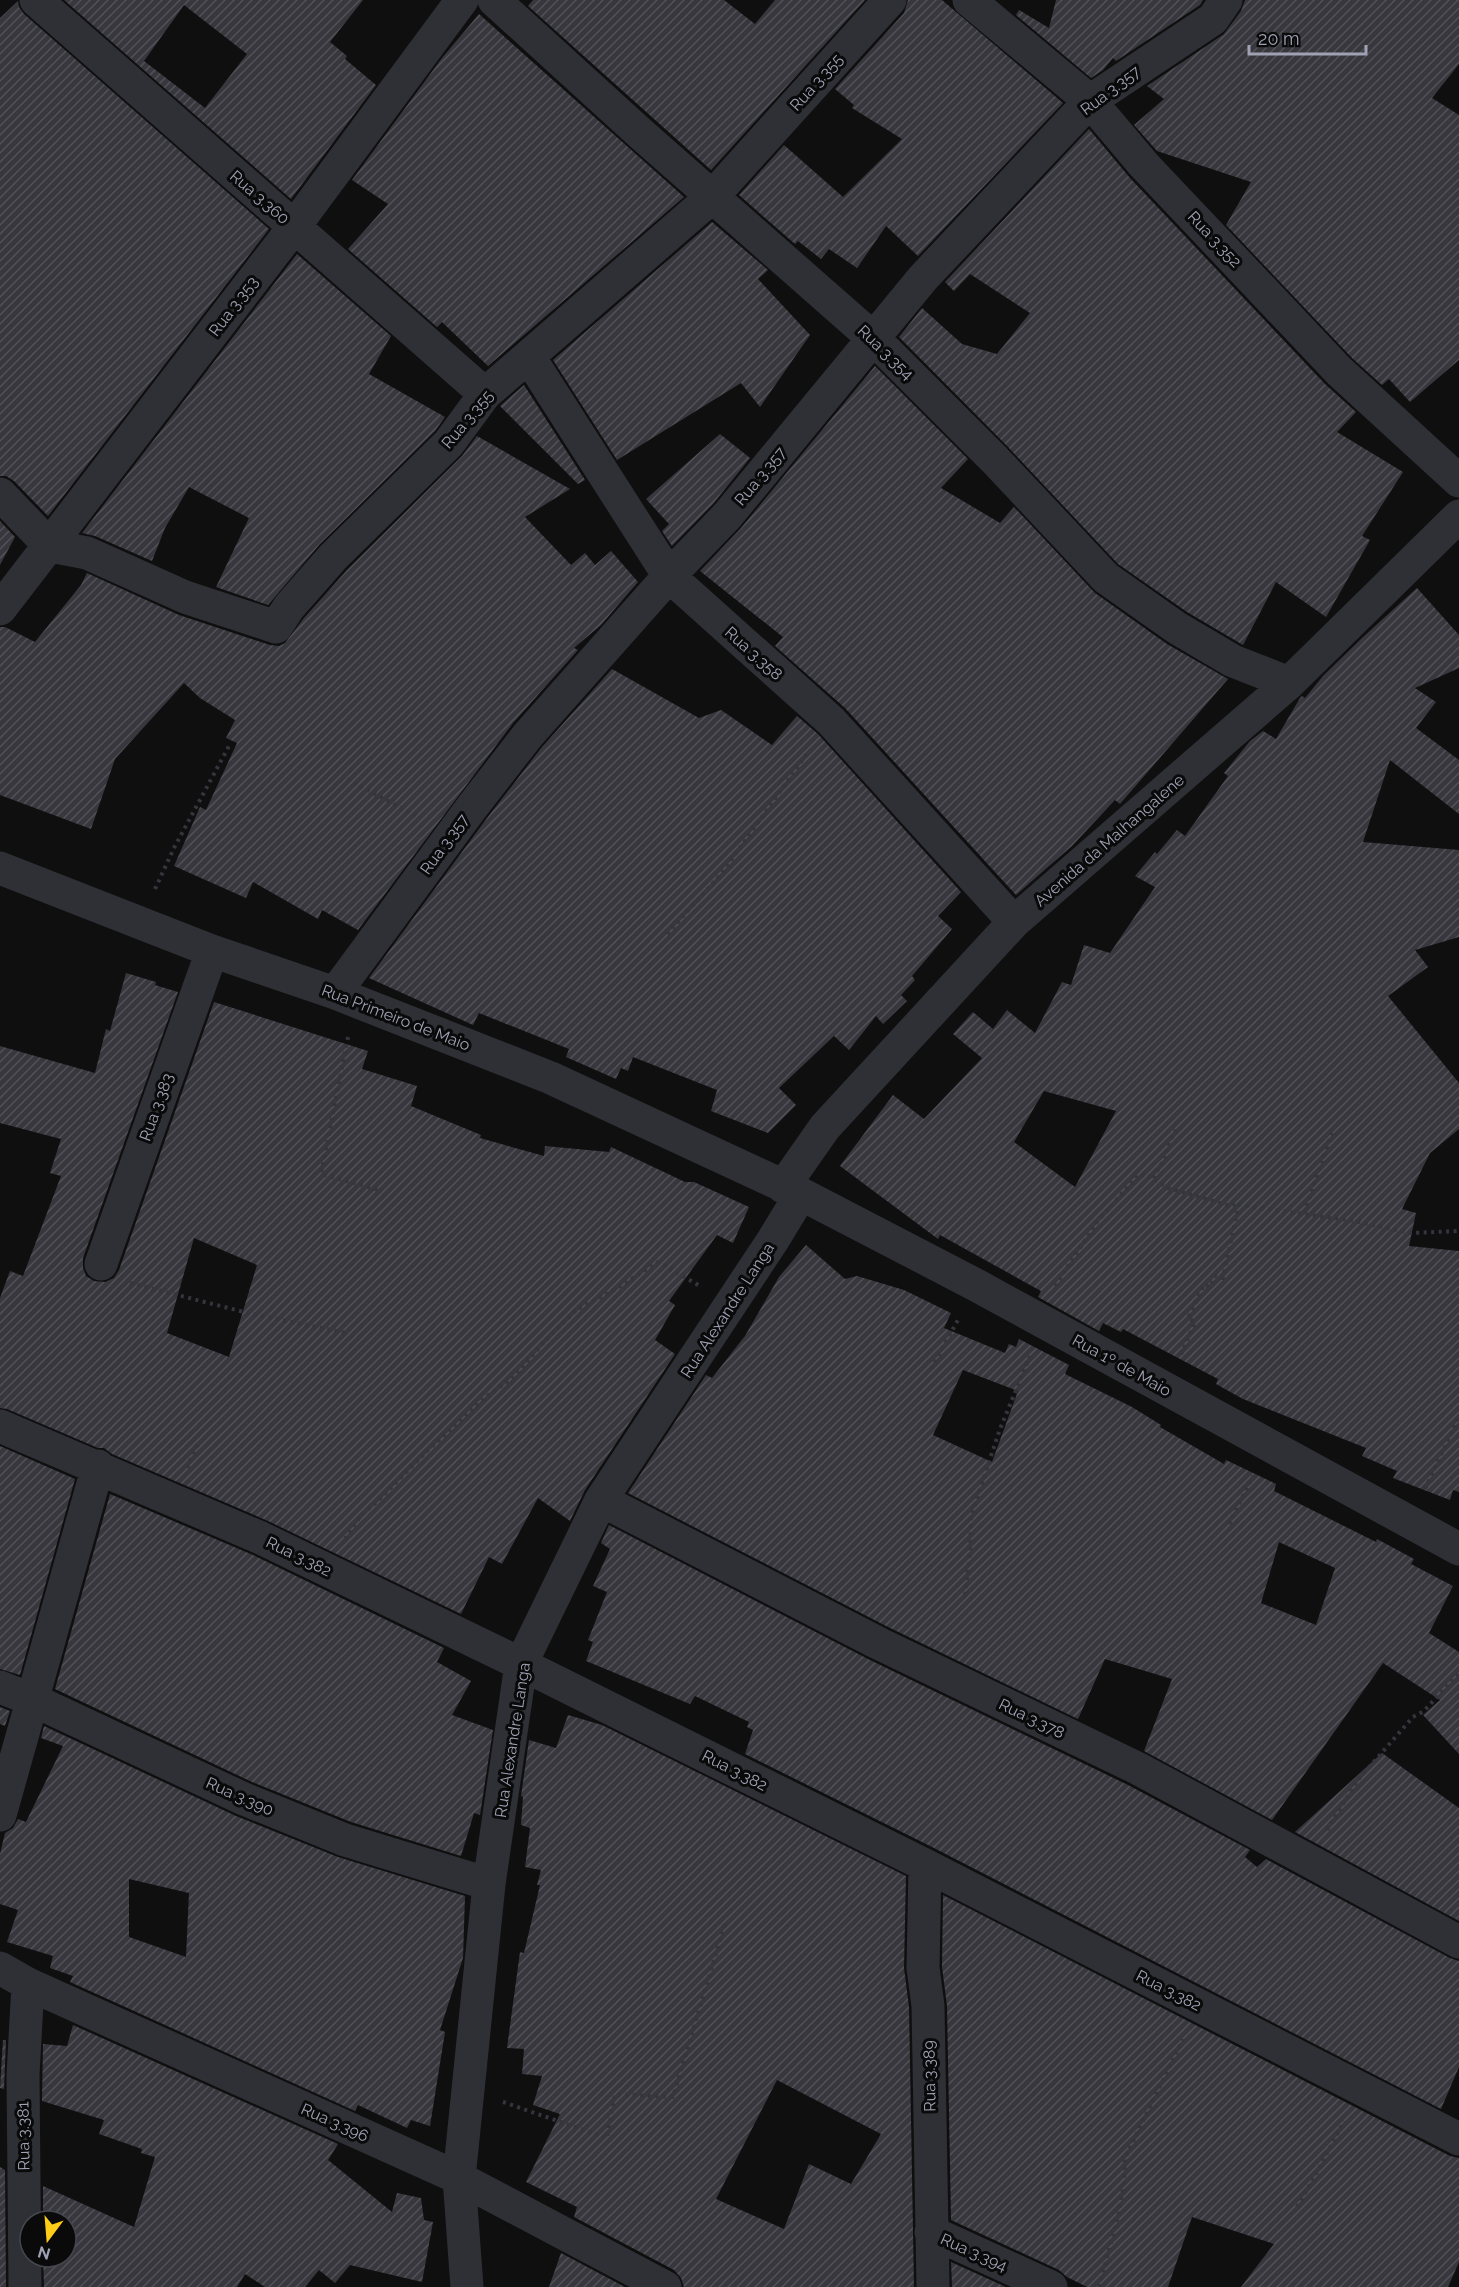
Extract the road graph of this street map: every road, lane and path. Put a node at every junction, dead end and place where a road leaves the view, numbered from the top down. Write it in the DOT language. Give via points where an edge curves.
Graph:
graph roads {
  1 [pos="36,0"];
  2 [pos="462,0"];
  3 [pos="494,0"];
  4 [pos="890,0"];
  5 [pos="969,0"];
  6 [pos="1226,0"];
  7 [pos="1090,101"];
  8 [pos="712,197"];
  9 [pos="294,227"];
  10 [pos="874,339"];
  11 [pos="529,357"];
  12 [pos="485,394"];
  13 [pos="1459,481"];
  14 [pos="0,494"];
  15 [pos="1459,516"];
  16 [pos="50,546"];
  17 [pos="669,576"];
  18 [pos="0,609"];
  19 [pos="1289,683"];
  20 [pos="831,722"];
  21 [pos="229,746"];
  22 [pos="347,779"];
  23 [pos="452,834"];
  24 [pos="0,868"];
  25 [pos="140,922"];
  26 [pos="1014,922"];
  27 [pos="667,934"];
  28 [pos="212,951"];
  29 [pos="335,993"];
  30 [pos="349,1032"];
  31 [pos="1178,1126"];
  32 [pos="1332,1133"];
  33 [pos="1153,1178"];
  34 [pos="382,1191"];
  35 [pos="792,1191"];
  36 [pos="1239,1203"];
  37 [pos="1304,1213"];
  38 [pos="1459,1232"];
  39 [pos="101,1264"];
  40 [pos="976,1285"];
  41 [pos="731,1305"];
  42 [pos="1040,1320"];
  43 [pos="346,1333"];
  44 [pos="931,1369"];
  45 [pos="1166,1390"];
  46 [pos="1459,1416"];
  47 [pos="0,1426"];
  48 [pos="1267,1446"];
  49 [pos="98,1466"];
  50 [pos="601,1500"];
  51 [pos="1410,1522"];
  52 [pos="1229,1524"];
  53 [pos="344,1540"];
  54 [pos="1459,1549"];
  55 [pos="965,1596"];
  56 [pos="521,1664"];
  57 [pos="1459,1673"];
  58 [pos="0,1687"];
  59 [pos="33,1700"];
  60 [pos="0,1815"];
  61 [pos="1322,1838"];
  62 [pos="925,1865"];
  63 [pos="489,1884"];
  64 [pos="726,1920"];
  65 [pos="1459,1942"];
  66 [pos="0,1968"];
  67 [pos="28,1984"];
  68 [pos="1201,2007"];
  69 [pos="1361,2089"];
  70 [pos="468,2090"];
  71 [pos="1459,2139"];
  72 [pos="459,2178"];
  73 [pos="12,2195"];
  74 [pos="1297,2207"];
  75 [pos="931,2232"];
  76 [pos="24,2287"];
  77 [pos="467,2287"];
  78 [pos="665,2287"];
  79 [pos="933,2287"];
  80 [pos="1051,2287"];
  81 [pos="1099,2287"];
  1 -- 9 [label="street, Rua 3.360"];
  2 -- 9 [label="street, Rua 3.353"];
  3 -- 8 [label="street, Rua 3.354"];
  4 -- 8 [label="street, Rua 3.355"];
  5 -- 7 [label="street, Rua 3.352"];
  6 -- 7 [label="street, Rua 3.357" via="1213,19"];
  7 -- 10 [label="street, Rua 3.357" via="923,278"];
  7 -- 13 [label="street, Rua 3.352" via="1144,165 1339,371"];
  8 -- 10 [label="street, Rua 3.354"];
  8 -- 11 [label="street, Rua 3.355"];
  9 -- 12 [label="street, Rua 3.360"];
  9 -- 16 [label="street, Rua 3.353"];
  10 -- 17 [label="street, Rua 3.357" via="727,516"];
  10 -- 19 [label="street, Rua 3.354" via="1106,578 1177,628 1233,661"];
  11 -- 12 [label="street, Rua 3.355"];
  11 -- 17 [label="street, Rua 3.358"];
  12 -- 16 [label="street, Rua 3.355" via="449,443 333,557 276,627 185,597 87,553"];
  14 -- 16 [label="street"];
  15 -- 19 [label="street, Avenida da Malhangalene"];
  16 -- 18 [label="street, Rua 3.353"];
  17 -- 20 [label="street, Rua 3.358"];
  17 -- 23 [label="street, Rua 3.357" via="528,735"];
  19 -- 26 [label="street, Avenida da Malhangalene"];
  20 -- 26 [label="street, Rua 3.358"];
  20 -- 27 [label="path" via="722,873"];
  21 -- 25 [label="path" via="174,848"];
  22 -- 23 [label="path"];
  23 -- 29 [label="street, Rua 3.357"];
  24 -- 25 [label="street, Rua Primeiro de Maio"];
  25 -- 28 [label="street, Rua Primeiro de Maio"];
  26 -- 35 [label="street, Avenida da Malhangalene" via="825,1127"];
  28 -- 29 [label="street, Rua Primeiro de Maio"];
  28 -- 39 [label="street, Rua 3.383"];
  29 -- 35 [label="street, Rua Primeiro de Maio" via="551,1078"];
  30 -- 34 [label="path" via="321,1174"];
  31 -- 33 [label="path"];
  32 -- 37 [label="path"];
  33 -- 36 [label="path" via="1168,1188 1230,1206"];
  33 -- 42 [label="path" via="1139,1174 1097,1222"];
  35 -- 40 [label="street, Rua 1º de Maio"];
  35 -- 41 [label="street, Rua Alexandre Langa"];
  36 -- 37 [label="path"];
  36 -- 45 [label="path" via="1223,1278 1215,1276 1210,1287 1204,1285 1188,1318 1195,1322"];
  37 -- 38 [label="path" via="1411,1233"];
  39 -- 43 [label="path" via="102,1269 118,1279 135,1284"];
  40 -- 42 [label="street, Rua 1º de Maio"];
  40 -- 44 [label="path"];
  41 -- 50 [label="street, Rua Alexandre Langa"];
  41 -- 53 [label="path" via="658,1262 576,1310 514,1377 487,1396 361,1515"];
  42 -- 45 [label="street, Rua 1º de Maio"];
  42 -- 55 [label="path" via="971,1516"];
  45 -- 48 [label="street, Rua 1º de Maio"];
  46 -- 51 [label="path"];
  47 -- 49 [label="street, Rua 3.382"];
  48 -- 51 [label="street, Rua 1º de Maio"];
  48 -- 52 [label="path"];
  49 -- 56 [label="street, Rua 3.382" via="261,1538"];
  49 -- 59 [label="street"];
  50 -- 56 [label="street, Rua Alexandre Langa"];
  50 -- 65 [label="street, Rua 3.378" via="878,1643 1137,1768"];
  51 -- 54 [label="street, Rua 1º de Maio"];
  56 -- 62 [label="street, Rua 3.382"];
  56 -- 63 [label="street, Rua Alexandre Langa"];
  57 -- 61 [label="path" via="1424,1711 1413,1717 1357,1782"];
  58 -- 59 [label="street, Rua 3.390"];
  59 -- 60 [label="street"];
  59 -- 63 [label="street, Rua 3.390" via="244,1799 325,1832"];
  62 -- 68 [label="street, Rua 3.382"];
  62 -- 75 [label="street, Rua 3.389" via="922,1968 928,2007"];
  63 -- 70 [label="street, Rua Alexandre Langa"];
  64 -- 70 [label="path" via="673,2097 615,2094 607,2138"];
  66 -- 67 [label="street, Rua 3.396"];
  67 -- 72 [label="street, Rua 3.396"];
  67 -- 73 [label="street, Rua 3.381"];
  68 -- 69 [label="street, Rua 3.382"];
  68 -- 81 [label="path" via="1125,2158 1118,2217"];
  69 -- 71 [label="street, Rua 3.382"];
  69 -- 74 [label="path"];
  70 -- 72 [label="street, Rua Alexandre Langa"];
  72 -- 77 [label="street, Rua Alexandre Langa"];
  72 -- 78 [label="street, Rua 3.396"];
  73 -- 76 [label="street, Rua 3.381"];
  75 -- 79 [label="street, Rua 3.389"];
  75 -- 80 [label="street, Rua 3.394"];
}
